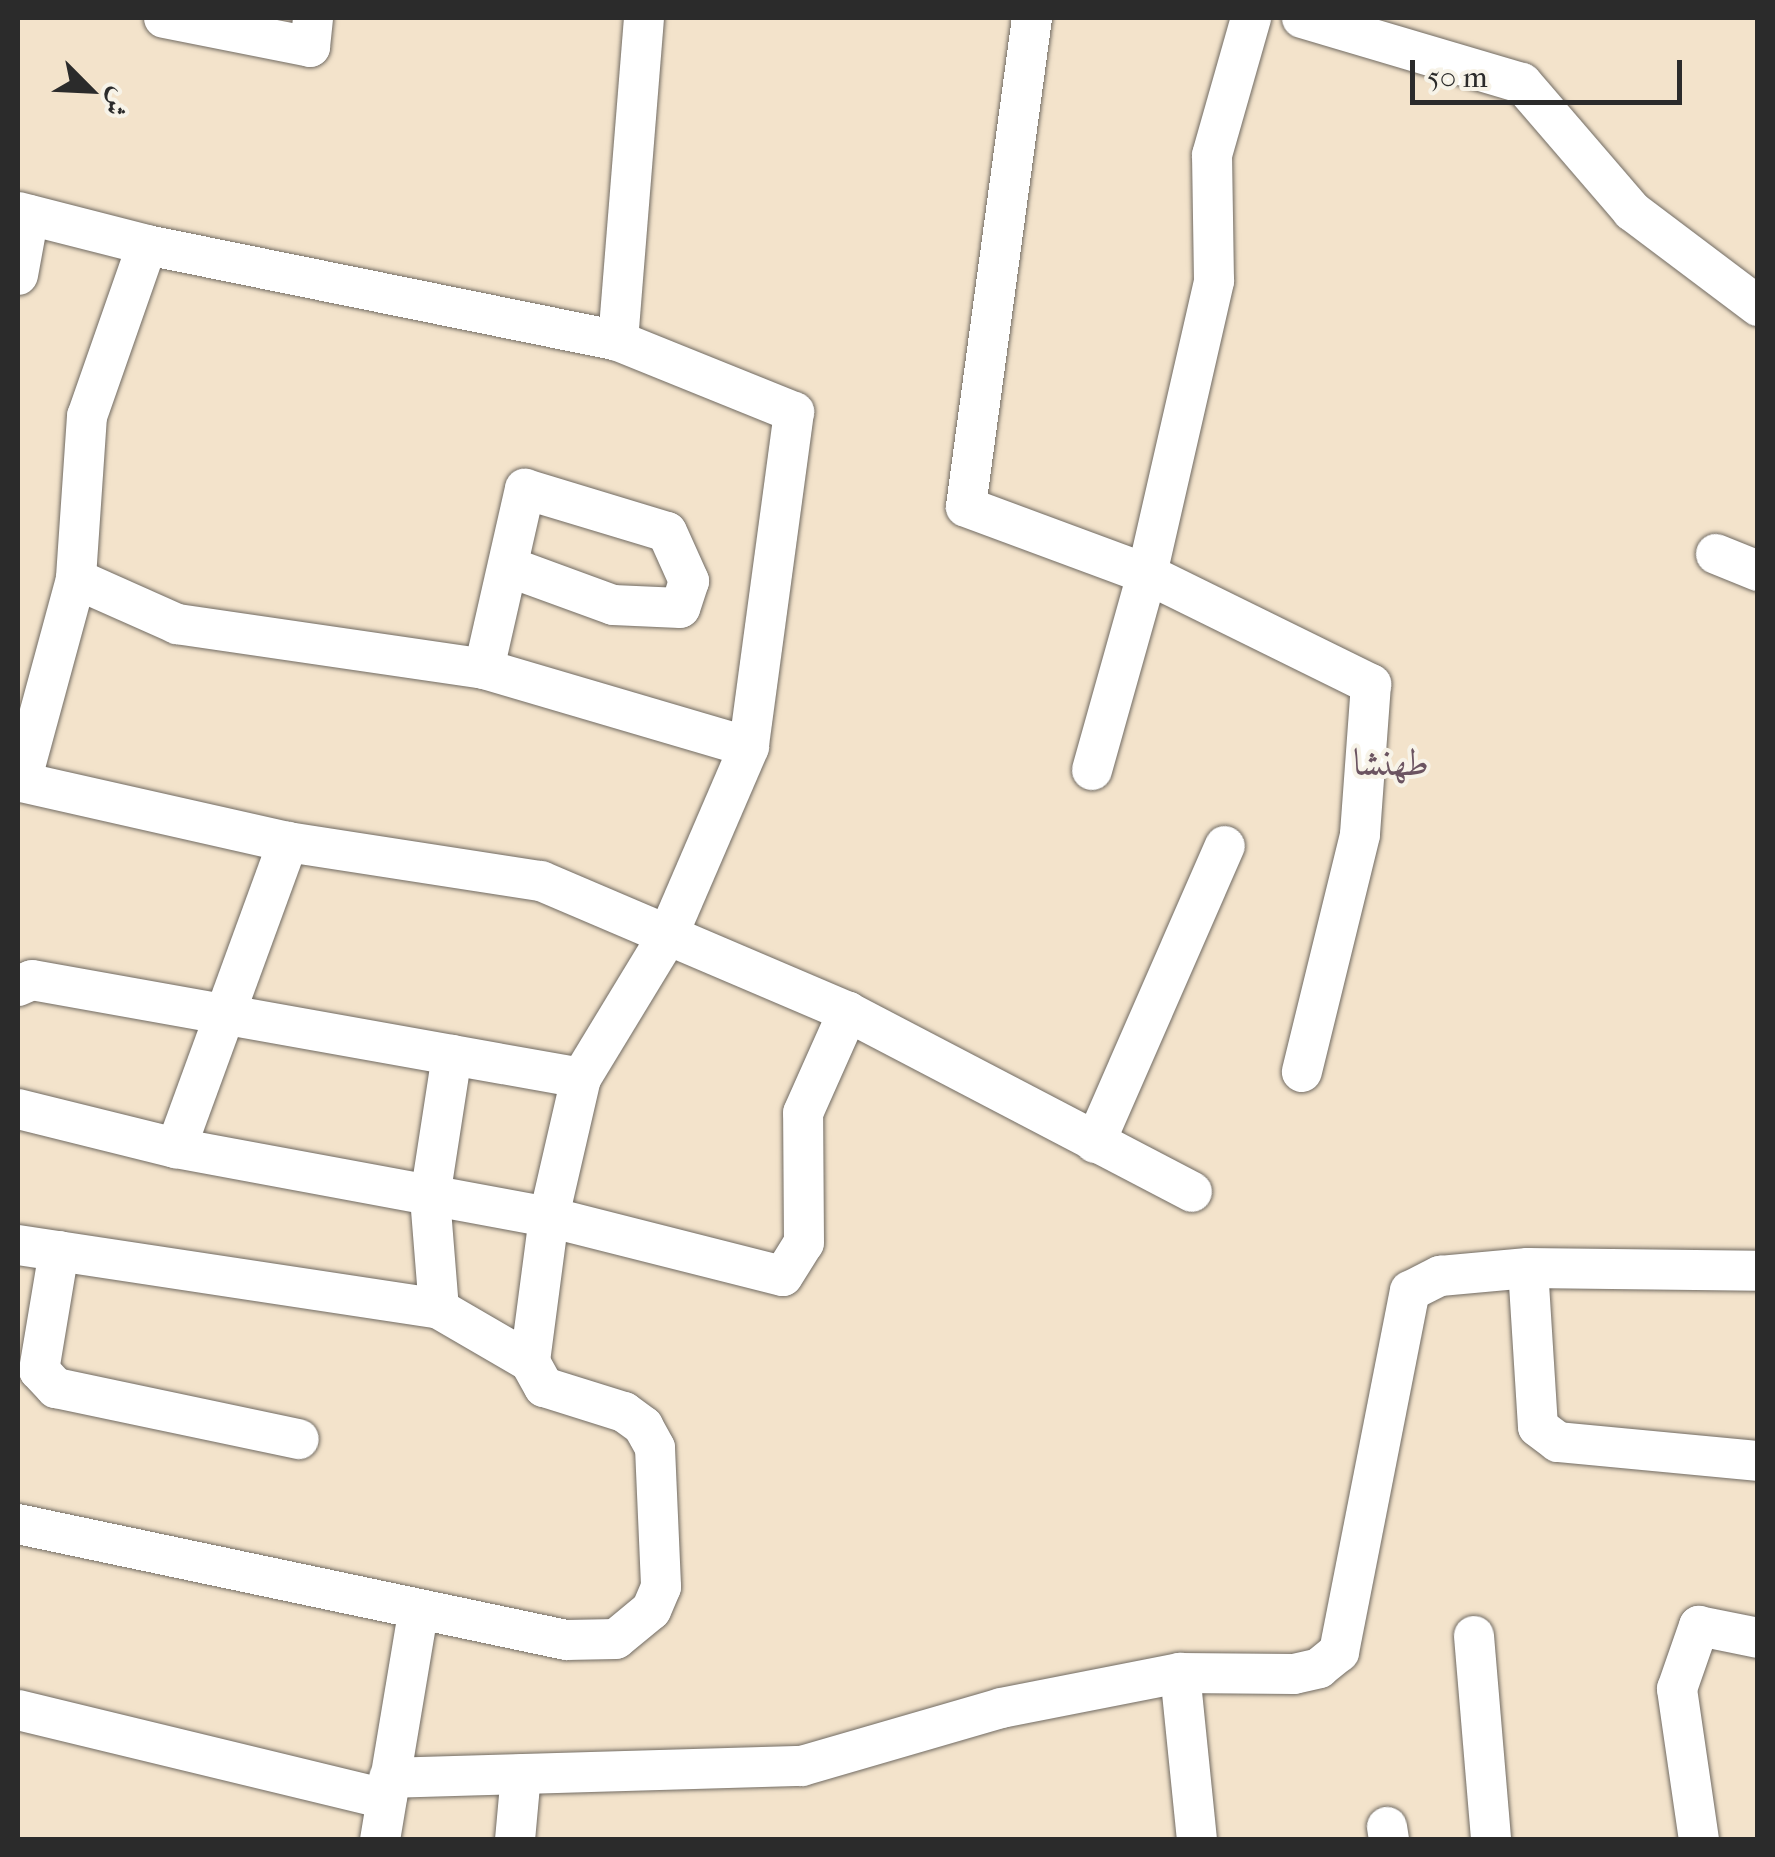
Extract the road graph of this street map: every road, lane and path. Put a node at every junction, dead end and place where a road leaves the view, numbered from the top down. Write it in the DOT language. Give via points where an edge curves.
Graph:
graph roads {
  1 [pos="164,18"];
  2 [pos="312,18"];
  3 [pos="644,18"];
  4 [pos="1032,18"];
  5 [pos="1251,18"];
  6 [pos="1302,18"];
  7 [pos="23,213"];
  8 [pos="147,245"];
  9 [pos="18,276"];
  10 [pos="1758,306"];
  11 [pos="618,341"];
  12 [pos="1716,554"];
  13 [pos="508,566"];
  14 [pos="1758,571"];
  15 [pos="1146,574"];
  16 [pos="76,579"];
  17 [pos="484,669"];
  18 [pos="749,747"];
  19 [pos="1092,770"];
  20 [pos="288,842"];
  21 [pos="1225,846"];
  22 [pos="668,935"];
  23 [pos="18,986"];
  24 [pos="848,1012"];
  25 [pos="228,1016"];
  26 [pos="452,1055"];
  27 [pos="1302,1072"];
  28 [pos="581,1078"];
  29 [pos="18,1110"];
  30 [pos="1095,1143"];
  31 [pos="176,1148"];
  32 [pos="1192,1192"];
  33 [pos="430,1198"];
  34 [pos="549,1216"];
  35 [pos="18,1245"];
  36 [pos="59,1251"];
  37 [pos="1528,1268"];
  38 [pos="1758,1272"];
  39 [pos="439,1310"];
  40 [pos="530,1362"];
  41 [pos="298,1439"];
  42 [pos="1758,1461"];
  43 [pos="18,1524"];
  44 [pos="418,1613"];
  45 [pos="1474,1636"];
  46 [pos="1758,1638"];
  47 [pos="1180,1673"];
  48 [pos="18,1710"];
  49 [pos="521,1774"];
  50 [pos="387,1788"];
  51 [pos="380,1840"];
  52 [pos="515,1840"];
  53 [pos="1197,1840"];
  54 [pos="1491,1840"];
  55 [pos="1699,1840"];
  1 -- 2 [label="street" via="310,46"];
  3 -- 11 [label="street"];
  4 -- 15 [label="street" via="966,507"];
  5 -- 15 [label="street" via="1212,155 1214,281"];
  6 -- 10 [label="street" via="1522,83 1632,211"];
  7 -- 8 [label="street"];
  7 -- 9 [label="street"];
  8 -- 11 [label="street"];
  8 -- 16 [label="street" via="86,416"];
  11 -- 18 [label="street" via="794,412"];
  12 -- 14 [label="street"];
  13 -- 17 [label="street"];
  15 -- 19 [label="street"];
  15 -- 27 [label="street" via="1371,684 1360,835"];
  16 -- 17 [label="street" via="177,624"];
  16 -- 20 [label="street" via="22,782"];
  17 -- 18 [label="street"];
  18 -- 22 [label="street"];
  20 -- 22 [label="street" via="541,881"];
  20 -- 25 [label="street"];
  21 -- 30 [label="street"];
  22 -- 24 [label="street"];
  22 -- 28 [label="street"];
  23 -- 25 [label="street" via="32,980"];
  24 -- 30 [label="street"];
  24 -- 34 [label="street" via="803,1114 804,1243 783,1276"];
  25 -- 26 [label="street"];
  25 -- 31 [label="street"];
  26 -- 28 [label="street"];
  26 -- 33 [label="street"];
  28 -- 34 [label="street"];
  29 -- 31 [label="street"];
  30 -- 32 [label="street"];
  31 -- 33 [label="street"];
  33 -- 34 [label="street"];
  33 -- 39 [label="street"];
  34 -- 40 [label="street"];
  35 -- 36 [label="street"];
  36 -- 39 [label="street"];
  36 -- 41 [label="street" via="39,1370 56,1388"];
  37 -- 38 [label="street"];
  37 -- 42 [label="street" via="1538,1428 1558,1442"];
  37 -- 47 [label="street" via="1440,1276 1410,1291 1338,1652 1319,1668 1294,1674"];
  39 -- 40 [label="street"];
  40 -- 44 [label="street" via="544,1386 624,1412 643,1426 655,1448 660,1587 650,1610 616,1639 588,1641"];
  43 -- 44 [label="street"];
  44 -- 50 [label="street"];
  45 -- 54 [label="street"];
  46 -- 55 [label="street" via="1699,1626 1677,1689"];
  47 -- 49 [label="street" via="1001,1708 802,1766"];
  47 -- 53 [label="street"];
  48 -- 50 [label="street"];
  49 -- 50 [label="street"];
  49 -- 52 [label="street"];
  50 -- 51 [label="street"];
}
